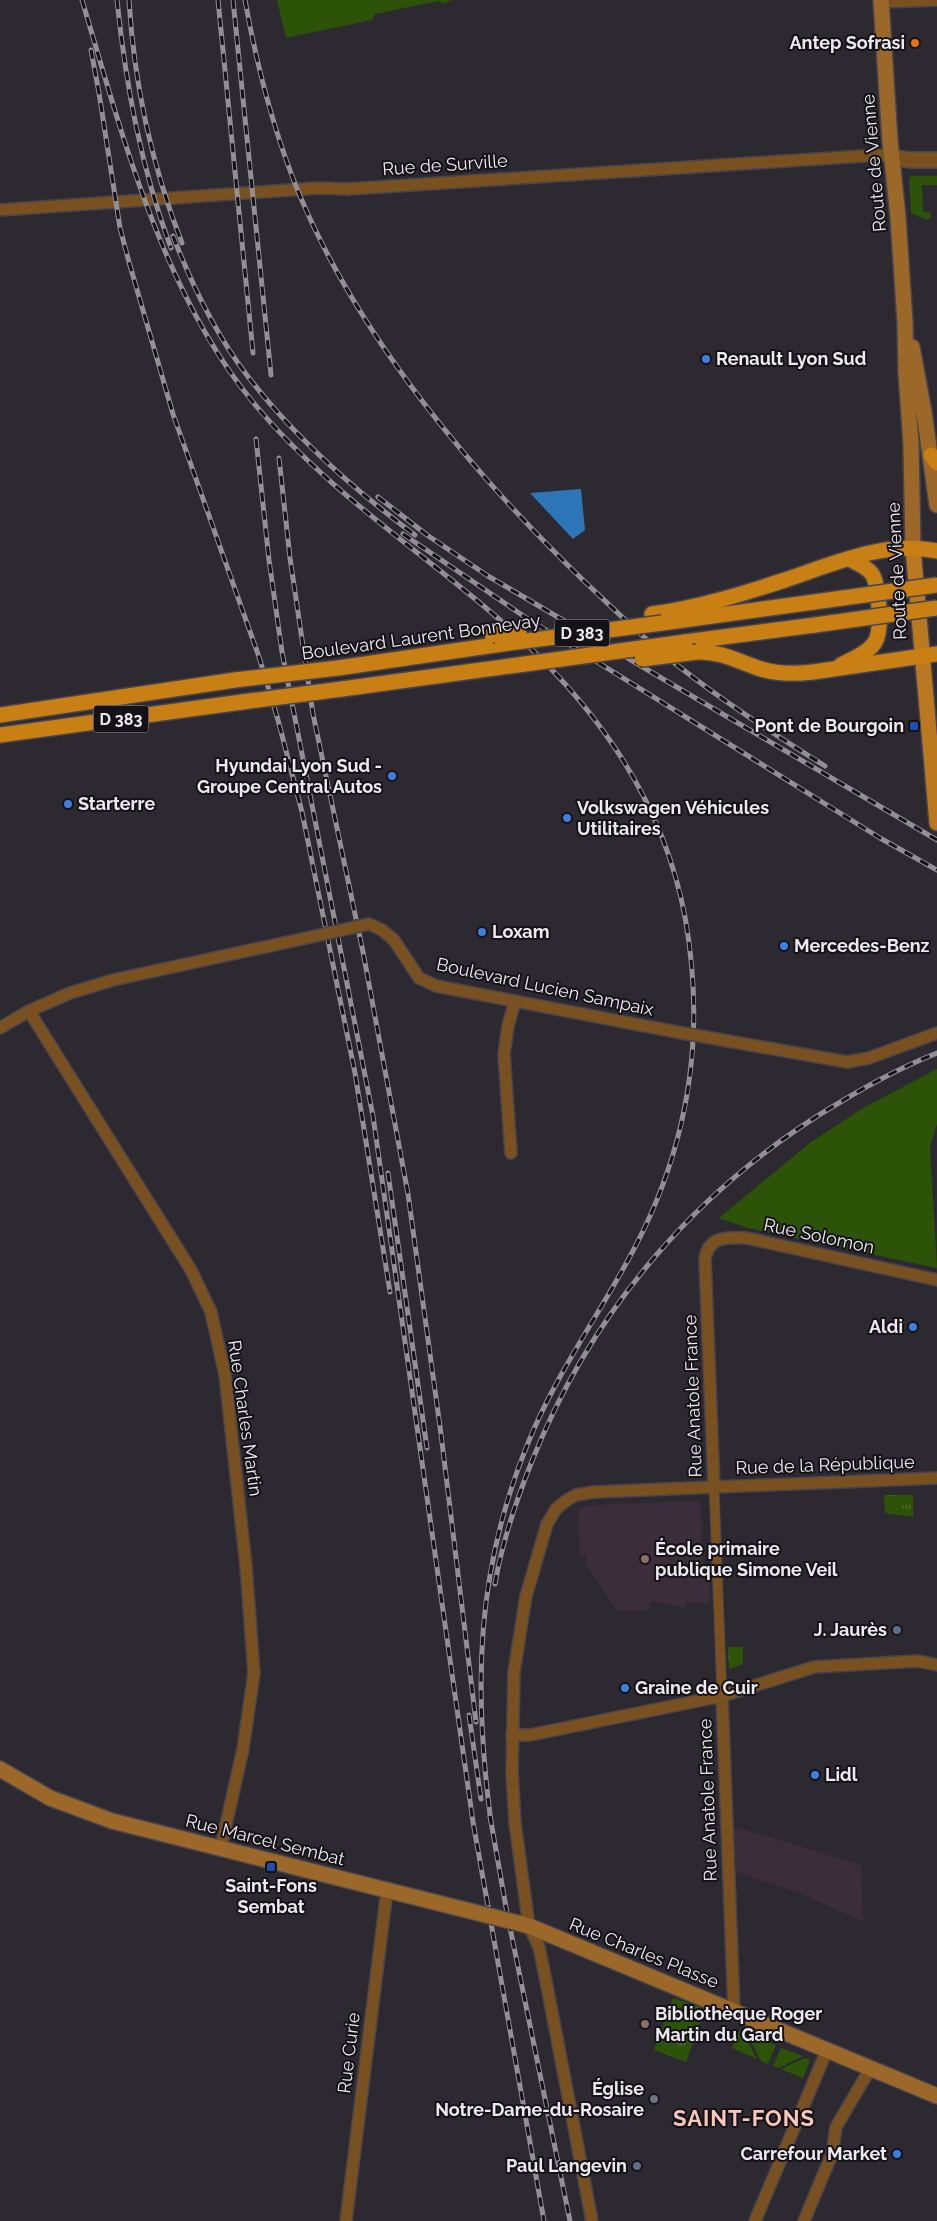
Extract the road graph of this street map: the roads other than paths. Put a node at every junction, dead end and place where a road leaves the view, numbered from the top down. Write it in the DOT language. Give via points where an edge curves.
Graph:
graph roads {
  1 [pos="937,0"];
  2 [pos="881,1"];
  3 [pos="892,157"];
  4 [pos="937,160"];
  5 [pos="0,210"];
  6 [pos="905,322"];
  7 [pos="911,457"];
  8 [pos="935,457"];
  9 [pos="937,505"];
  10 [pos="913,548"];
  11 [pos="937,551"];
  12 [pos="849,559"];
  13 [pos="937,585"];
  14 [pos="937,608"];
  15 [pos="657,618"];
  16 [pos="619,651"];
  17 [pos="937,654"];
  18 [pos="922,656"];
  19 [pos="836,669"];
  20 [pos="0,714"];
  21 [pos="0,735"];
  22 [pos="937,782"];
  23 [pos="936,800"];
  24 [pos="937,823"];
  25 [pos="515,1001"];
  26 [pos="29,1011"];
  27 [pos="0,1028"];
  28 [pos="937,1033"];
  29 [pos="510,1153"];
  30 [pos="705,1259"];
  31 [pos="937,1280"];
  32 [pos="937,1478"];
  33 [pos="714,1487"];
  34 [pos="937,1665"];
  35 [pos="722,1696"];
  36 [pos="512,1735"];
  37 [pos="0,1769"];
  38 [pos="221,1847"];
  39 [pos="387,1890"];
  40 [pos="523,1924"];
  41 [pos="734,2010"];
  42 [pos="827,2050"];
  43 [pos="870,2069"];
  44 [pos="937,2096"];
  45 [pos="346,2221"];
  46 [pos="592,2221"];
  47 [pos="755,2221"];
  48 [pos="804,2221"];
  1 -- 2 [label="street"];
  2 -- 3 [label="main road, Route de Vienne"];
  3 -- 4 [label="street"];
  3 -- 5 [label="street, Rue de Surville" via="879,155 348,189 318,188"];
  3 -- 6 [label="main road, Route de Vienne"];
  6 -- 7 [label="main road, Route de Vienne"];
  6 -- 8 [label="main road, Route de Vienne"];
  7 -- 8 [label="street"];
  7 -- 10 [label="main road, Route de Vienne"];
  8 -- 9 [label="main road, Route de Vienne"];
  10 -- 11 [label="highway"];
  10 -- 12 [label="highway" via="882,550"];
  10 -- 18 [label="main road, Route de Vienne"];
  12 -- 15 [label="highway"];
  12 -- 19 [label="highway" via="873,575 878,597 879,630 870,648"];
  13 -- 15 [label="highway, Boulevard Laurent Bonnevay / D 383, bridge"];
  14 -- 16 [label="highway, D 383, bridge"];
  15 -- 20 [label="highway, Boulevard Laurent Bonnevay / D 383, bridge" via="497,640 338,668"];
  16 -- 19 [label="highway, bridge" via="642,659 697,652 722,654 771,671 804,673"];
  16 -- 21 [label="highway, D 383, bridge"];
  17 -- 18 [label="highway"];
  18 -- 19 [label="highway"];
  18 -- 23 [label="main road, Route de Vienne"];
  22 -- 23 [label="main road"];
  23 -- 24 [label="main road"];
  25 -- 26 [label="street, Boulevard Lucien Sampaix, bridge" via="436,986 418,978 394,940 369,924 113,980 70,993"];
  25 -- 28 [label="street, Boulevard Lucien Sampaix, bridge" via="846,1062 869,1058"];
  25 -- 29 [label="street" via="504,1054"];
  26 -- 27 [label="street, Boulevard Lucien Sampaix"];
  26 -- 38 [label="street, Rue Charles Martin" via="191,1270 211,1312 225,1375 254,1673 243,1749"];
  30 -- 31 [label="street, Rue Solomon" via="708,1248 717,1239 740,1238"];
  30 -- 33 [label="street, Rue Anatole France"];
  32 -- 33 [label="street, Rue de la République"];
  33 -- 35 [label="street, Rue Anatole France"];
  33 -- 36 [label="street, Rue de la République" via="585,1493 556,1509 542,1534 520,1622"];
  34 -- 35 [label="street" via="918,1661 814,1667"];
  35 -- 36 [label="street" via="530,1735"];
  35 -- 41 [label="street, Rue Anatole France"];
  36 -- 40 [label="street, Rue de la République"];
  37 -- 38 [label="main road, Rue Marcel Sembat" via="50,1798 112,1820"];
  38 -- 39 [label="main road, Rue Marcel Sembat"];
  39 -- 40 [label="main road, Rue Marcel Sembat, bridge"];
  39 -- 45 [label="street, Rue Curie"];
  40 -- 41 [label="main road, Rue Charles Plasse"];
  40 -- 46 [label="street, Rue de la République" via="539,1947"];
  41 -- 42 [label="main road, Rue Charles Plasse"];
  42 -- 43 [label="main road, Rue Charles Plasse"];
  42 -- 47 [label="street"];
  43 -- 44 [label="main road, Rue Charles Plasse"];
  43 -- 48 [label="street" via="836,2128 832,2154"];
}
